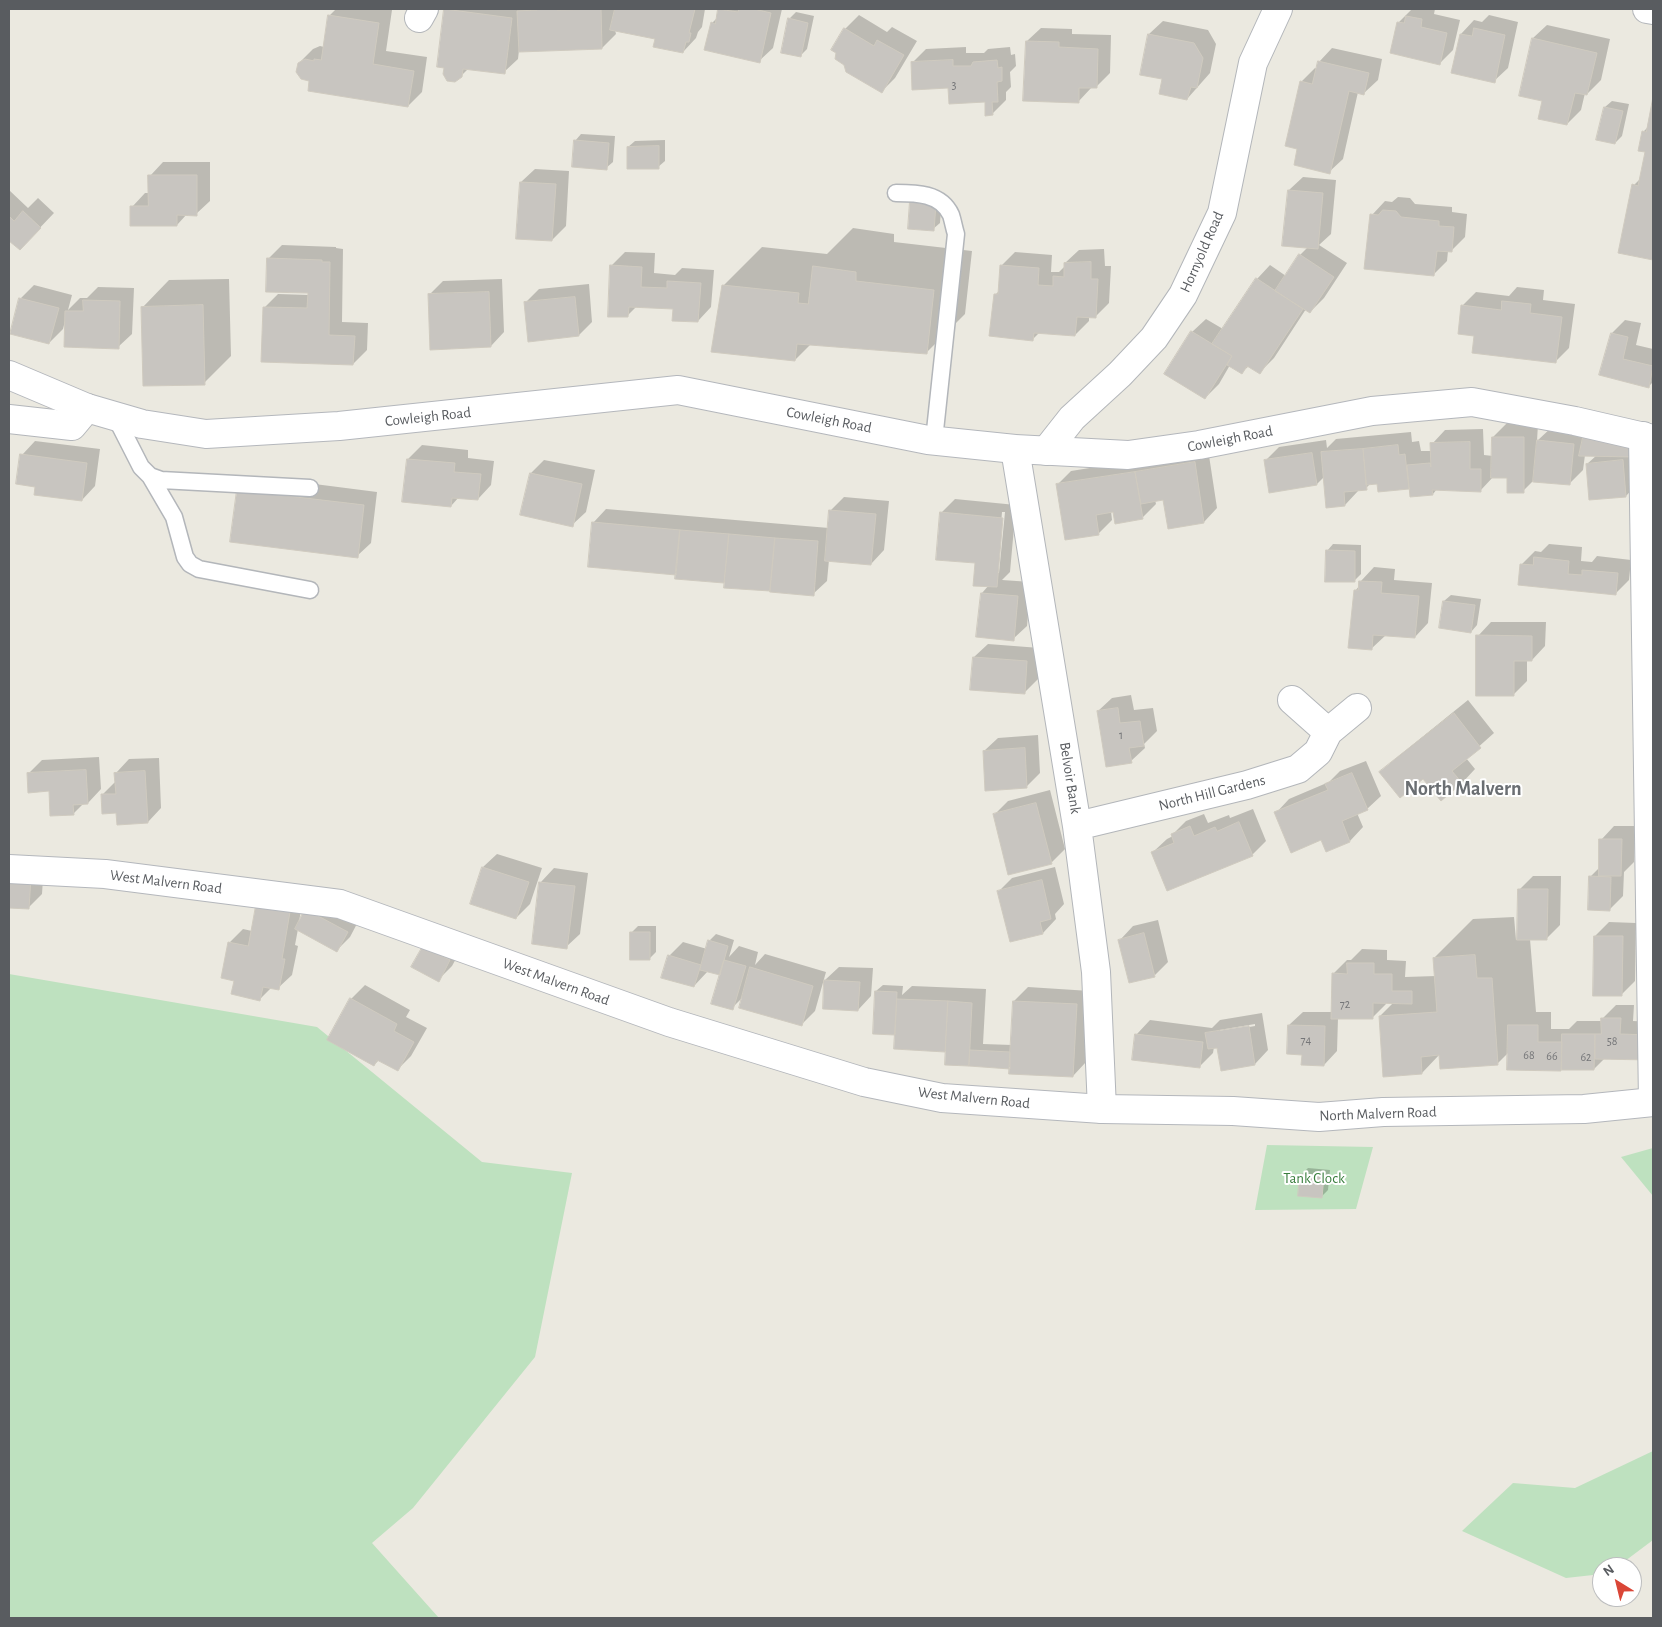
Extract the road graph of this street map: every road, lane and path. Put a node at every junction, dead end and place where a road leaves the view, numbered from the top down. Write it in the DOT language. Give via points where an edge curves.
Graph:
graph roads {
  1 [pos="1278,9"];
  2 [pos="1647,9"];
  3 [pos="1653,10"];
  4 [pos="896,193"];
  5 [pos="9,375"];
  6 [pos="87,408"];
  7 [pos="115,416"];
  8 [pos="9,419"];
  9 [pos="1648,438"];
  10 [pos="934,440"];
  11 [pos="1016,448"];
  12 [pos="1046,451"];
  13 [pos="150,476"];
  14 [pos="310,488"];
  15 [pos="310,590"];
  16 [pos="1292,700"];
  17 [pos="1358,708"];
  18 [pos="1328,732"];
  19 [pos="1077,826"];
  20 [pos="9,869"];
  21 [pos="1653,1102"];
  22 [pos="1102,1109"];
  1 -- 12 [label="main road, Hornyold Road" via="1253,63 1222,213 1183,296 1154,338 1072,418"];
  2 -- 3 [label="main road"];
  4 -- 10 [label="lane" via="931,196 950,214 956,234"];
  5 -- 6 [label="main road, Cowleigh Road"];
  6 -- 7 [label="main road, Cowleigh Road"];
  6 -- 8 [label="main road" via="72,426"];
  7 -- 10 [label="main road, Cowleigh Road" via="142,424 206,434 339,426 678,390"];
  7 -- 13 [label="lane"];
  9 -- 12 [label="main road, Cowleigh Road" via="1472,402 1372,411 1199,445 1128,455"];
  9 -- 21 [label="main road"];
  10 -- 11 [label="main road, Cowleigh Road"];
  11 -- 12 [label="main road, Cowleigh Road"];
  11 -- 19 [label="main road, Belvoir Bank"];
  13 -- 14 [label="lane" via="161,480"];
  13 -- 15 [label="lane" via="174,517 190,564 199,569"];
  16 -- 18 [label="main road"];
  17 -- 18 [label="main road, North Hill Gardens"];
  18 -- 19 [label="main road, North Hill Gardens" via="1318,752 1298,770"];
  19 -- 22 [label="main road, Belvoir Bank" via="1096,972"];
  20 -- 22 [label="main road, West Malvern Road" via="105,874 340,904 669,1022 864,1082 942,1098"];
  21 -- 22 [label="main road, North Malvern Road" via="1584,1109 1383,1112 1320,1117 1233,1111"];
}
